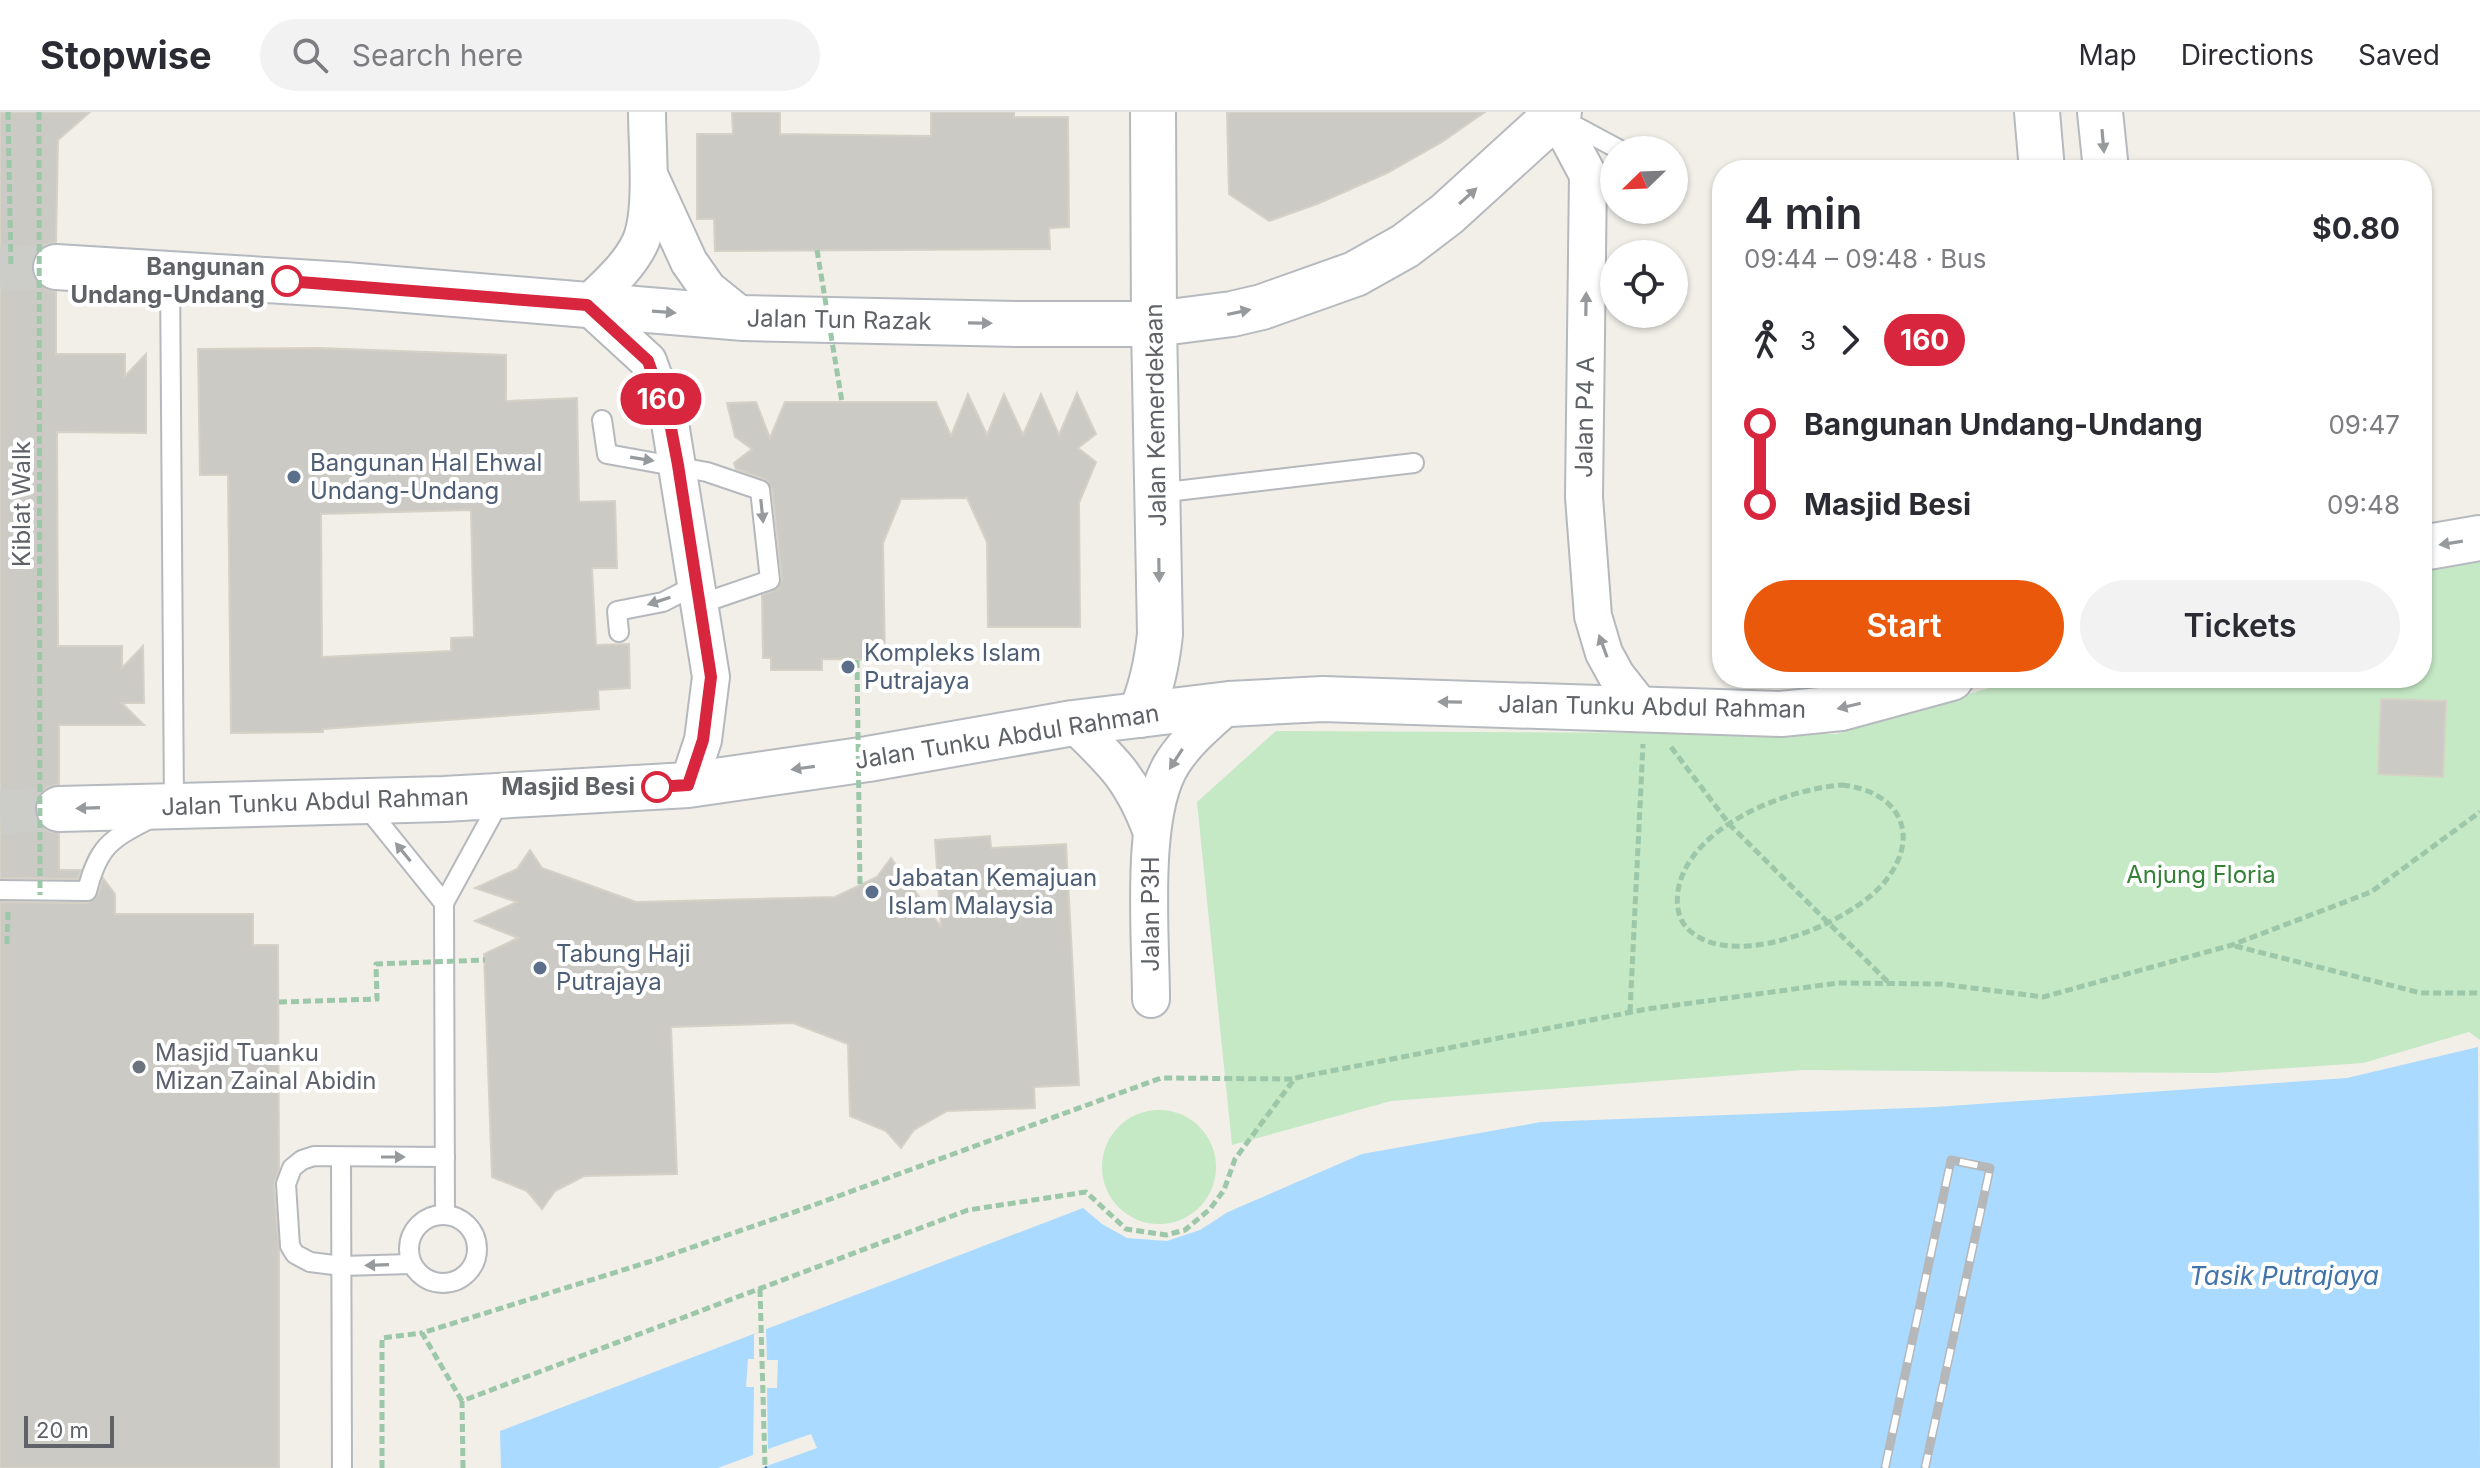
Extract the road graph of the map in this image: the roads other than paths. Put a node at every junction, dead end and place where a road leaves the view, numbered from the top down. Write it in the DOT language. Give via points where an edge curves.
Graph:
graph roads {
  1 [pos="647,112"];
  2 [pos="1153,112"];
  3 [pos="2037,112"];
  4 [pos="2100,112"];
  5 [pos="1558,114"];
  6 [pos="1600,138"];
  7 [pos="2041,160"];
  8 [pos="2105,160"];
  9 [pos="648,170"];
  10 [pos="56,267"];
  11 [pos="170,274"];
  12 [pos="587,305"];
  13 [pos="744,318"];
  14 [pos="1154,324"];
  15 [pos="602,420"];
  16 [pos="1414,463"];
  17 [pos="678,465"];
  18 [pos="1158,493"];
  19 [pos="2480,538"];
  20 [pos="2432,546"];
  21 [pos="699,594"];
  22 [pos="619,632"];
  23 [pos="1914,688"];
  24 [pos="1229,704"];
  25 [pos="1645,712"];
  26 [pos="1140,715"];
  27 [pos="1073,723"];
  28 [pos="688,785"];
  29 [pos="502,797"];
  30 [pos="362,801"];
  31 [pos="178,806"];
  32 [pos="59,809"];
  33 [pos="1151,830"];
  34 [pos="0,890"];
  35 [pos="444,903"];
  36 [pos="1151,999"];
  37 [pos="341,1157"];
  38 [pos="445,1157"];
  39 [pos="445,1215"];
  40 [pos="411,1264"];
  41 [pos="342,1266"];
  42 [pos="342,1468"];
  1 -- 9 [label="street"];
  2 -- 14 [label="street, Jalan Kemerdekaan"];
  3 -- 7 [label="street"];
  4 -- 8 [label="street, one-way"];
  5 -- 6 [label="lane"];
  14 -- 5 [label="street, Jalan Tun Razak, one-way" via="1262,307 1355,274 1447,214"];
  25 -- 5 [label="street, Jalan P4 A, one-way" via="1604,653 1593,616 1584,497 1588,175"];
  9 -- 12 [label="street" via="640,242"];
  9 -- 13 [label="street" via="689,262 708,289"];
  10 -- 11 [label="street, Jalan Tun Razak"];
  11 -- 12 [label="street, Jalan Tun Razak"];
  11 -- 31 [label="lane"];
  12 -- 13 [label="street, Jalan Tun Razak, one-way"];
  12 -- 17 [label="street" via="648,361"];
  13 -- 14 [label="street, Jalan Tun Razak, one-way"];
  14 -- 18 [label="street, Jalan Kemerdekaan"];
  15 -- 17 [label="lane, one-way" via="607,454"];
  16 -- 18 [label="lane"];
  17 -- 21 [label="street"];
  17 -- 21 [label="lane, one-way" via="760,490 770,580"];
  18 -- 26 [label="street, Jalan Kemerdekaan, one-way" via="1160,634 1150,695"];
  19 -- 20 [label="street, one-way"];
  21 -- 22 [label="lane, one-way" via="617,611"];
  21 -- 28 [label="street" via="711,677 703,740"];
  23 -- 25 [label="street, Jalan Tunku Abdul Rahman, one-way" via="1841,708 1781,714"];
  25 -- 24 [label="street, Jalan Tunku Abdul Rahman, one-way" via="1323,699"];
  24 -- 26 [label="street, Jalan Tunku Abdul Rahman"];
  24 -- 33 [label="street, Jalan P3H, one-way" via="1171,765"];
  26 -- 27 [label="street, Jalan Tunku Abdul Rahman"];
  27 -- 28 [label="street, Jalan Tunku Abdul Rahman, one-way"];
  27 -- 33 [label="street, Jalan P3H" via="1120,769"];
  28 -- 29 [label="street, Jalan Tunku Abdul Rahman"];
  29 -- 30 [label="street, Jalan Tunku Abdul Rahman"];
  29 -- 35 [label="lane"];
  30 -- 31 [label="street, Jalan Tunku Abdul Rahman"];
  35 -- 30 [label="lane, one-way"];
  31 -- 32 [label="street, Jalan Tunku Abdul Rahman, one-way"];
  31 -- 34 [label="lane" via="108,844 94,862 87,891"];
  33 -- 36 [label="street, Jalan P3H"];
  35 -- 38 [label="lane"];
  37 -- 38 [label="lane, one-way"];
  37 -- 41 [label="lane"];
  37 -- 41 [label="lane" via="302,1160 288,1176 286,1194 295,1254 310,1262"];
  38 -- 39 [label="lane"];
  39 -- 40 [label="lane" via="419,1224 410,1236"];
  39 -- 40 [label="lane" via="470,1228 477,1256 471,1269 447,1284 420,1276"];
  40 -- 41 [label="lane, one-way"];
  41 -- 42 [label="lane"];
}
